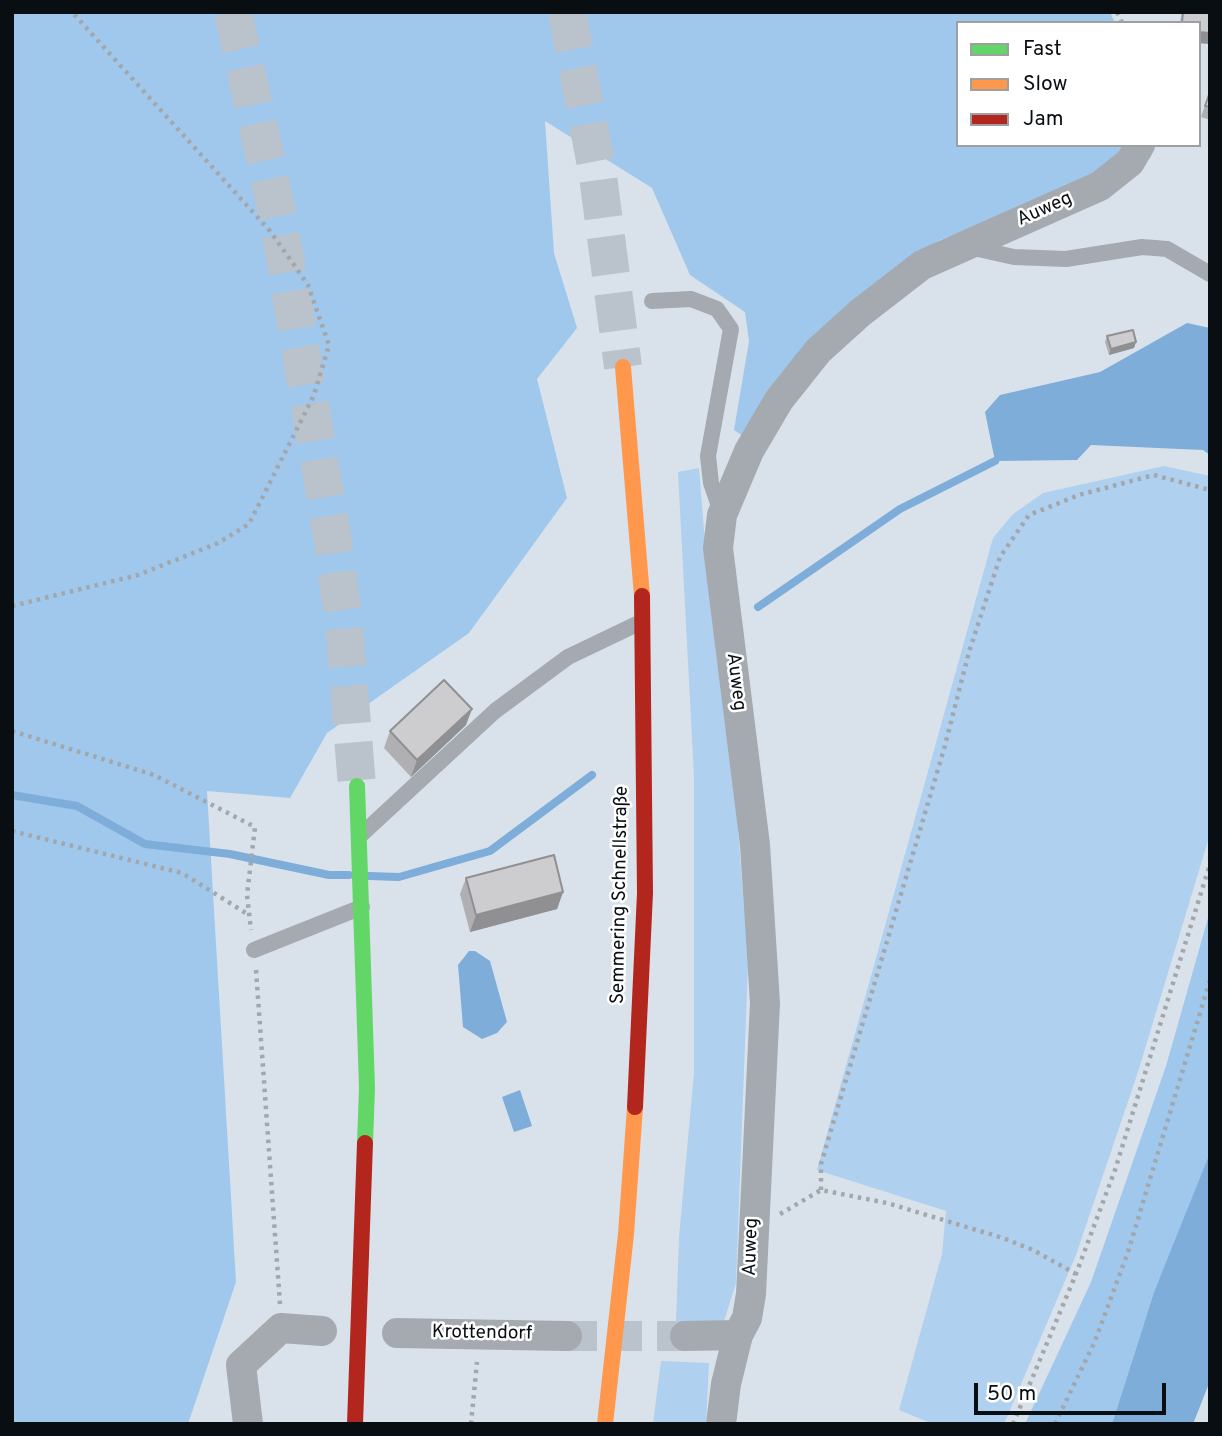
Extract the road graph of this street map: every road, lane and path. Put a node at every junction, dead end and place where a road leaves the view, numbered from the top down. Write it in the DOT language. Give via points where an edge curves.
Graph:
graph roads {
  1 [pos="72,12"];
  2 [pos="1139,147"];
  3 [pos="964,246"];
  4 [pos="1210,274"];
  5 [pos="653,301"];
  6 [pos="623,367"];
  7 [pos="1210,489"];
  8 [pos="722,514"];
  9 [pos="12,606"];
  10 [pos="643,621"];
  11 [pos="12,731"];
  12 [pos="357,786"];
  13 [pos="12,831"];
  14 [pos="360,835"];
  15 [pos="1210,864"];
  16 [pos="362,907"];
  17 [pos="249,915"];
  18 [pos="254,950"];
  19 [pos="1210,980"];
  20 [pos="821,1190"];
  21 [pos="752,1230"];
  22 [pos="1076,1274"];
  23 [pos="281,1328"];
  24 [pos="322,1331"];
  25 [pos="397,1333"];
  26 [pos="479,1334"];
  27 [pos="738,1335"];
  28 [pos="567,1336"];
  29 [pos="685,1336"];
  30 [pos="248,1424"];
  31 [pos="355,1424"];
  32 [pos="471,1424"];
  33 [pos="605,1424"];
  34 [pos="722,1424"];
  35 [pos="1013,1424"];
  36 [pos="1055,1424"];
  1 -- 9 [label="path" via="270,231 308,285 328,345 314,395 249,524 218,543 138,575"];
  2 -- 3 [label="street, Auweg" via="1130,162 1100,186"];
  3 -- 4 [label="lane" via="1014,257 1066,259 1142,247 1167,249"];
  3 -- 8 [label="street, Auweg" via="922,265 818,351 773,410"];
  5 -- 8 [label="lane" via="691,299 717,309 731,329 708,456"];
  6 -- 10 [label="highway, Semmering Schnellstraße"];
  7 -- 20 [label="path" via="1154,475 1079,495 1029,514 1000,557 821,1164"];
  8 -- 21 [label="street, Auweg" via="718,548 755,845 765,1003"];
  10 -- 14 [label="lane" via="568,657 495,711"];
  10 -- 33 [label="highway, Semmering Schnellstraße" via="645,893 638,1072"];
  11 -- 17 [label="path" via="154,775 255,827"];
  12 -- 14 [label="highway"];
  13 -- 17 [label="path" via="182,873"];
  14 -- 16 [label="highway"];
  15 -- 22 [label="path" via="1115,1170"];
  16 -- 18 [label="lane"];
  16 -- 31 [label="highway" via="367,1088"];
  17 -- 18 [label="path"];
  18 -- 23 [label="path"];
  19 -- 36 [label="path" via="1128,1252 1095,1341"];
  20 -- 21 [label="path"];
  20 -- 22 [label="path" via="944,1219 1033,1250"];
  21 -- 27 [label="street, Auweg" via="751,1294"];
  22 -- 35 [label="path"];
  23 -- 24 [label="street"];
  23 -- 30 [label="street" via="241,1365"];
  25 -- 26 [label="street, Krottendorf"];
  26 -- 28 [label="street, Krottendorf"];
  26 -- 32 [label="path"];
  27 -- 29 [label="street"];
  27 -- 34 [label="street, Auweg"];
}
